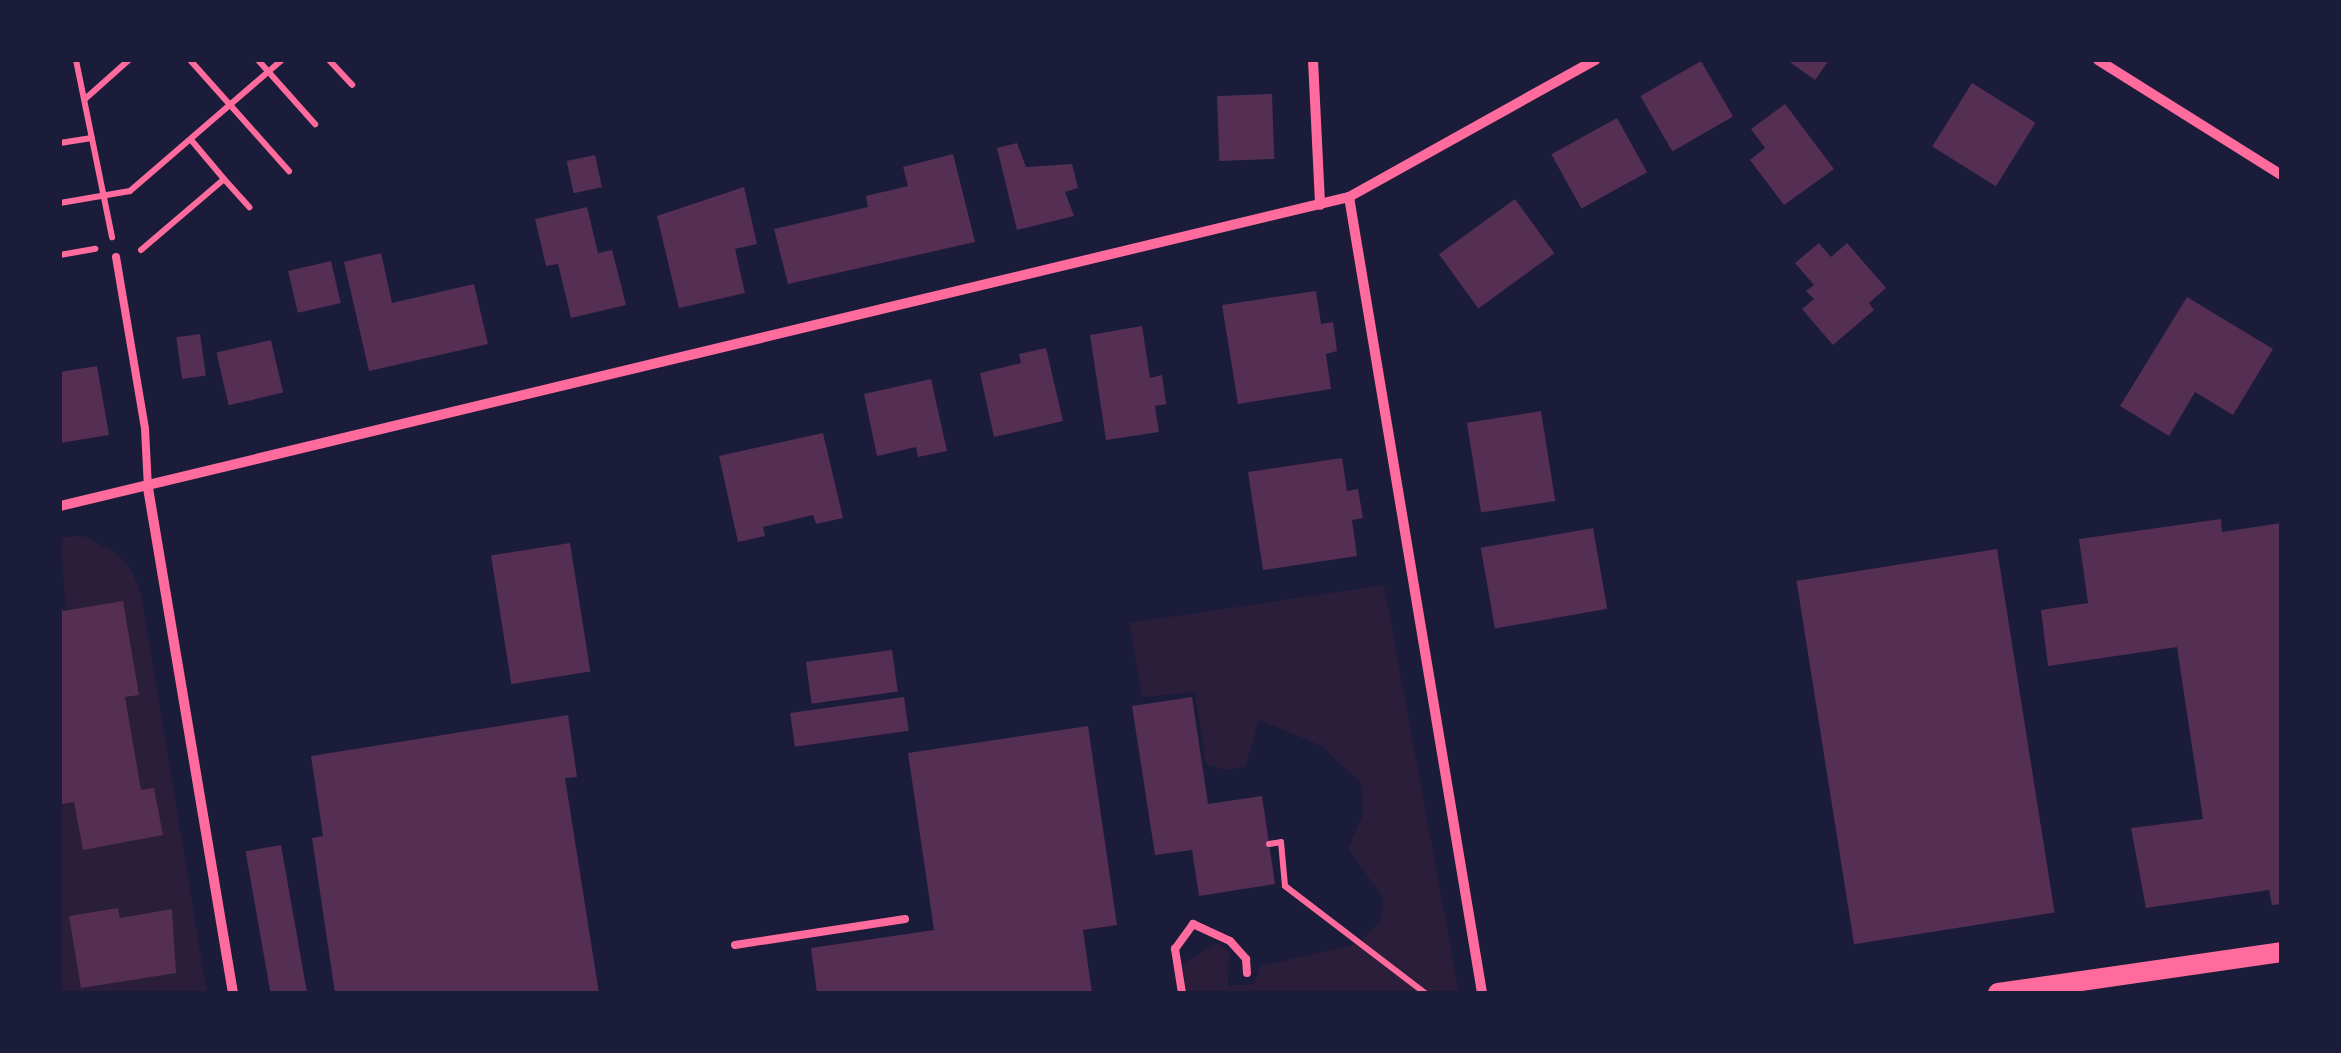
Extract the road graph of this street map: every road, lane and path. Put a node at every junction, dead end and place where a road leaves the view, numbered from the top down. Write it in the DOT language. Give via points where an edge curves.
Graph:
graph roads {
  1 [pos="76,60"];
  2 [pos="129,60"];
  3 [pos="190,60"];
  4 [pos="258,60"];
  5 [pos="282,60"];
  6 [pos="329,60"];
  7 [pos="1313,60"];
  8 [pos="1594,60"];
  9 [pos="2098,60"];
  10 [pos="268,72"];
  11 [pos="352,85"];
  12 [pos="84,100"];
  13 [pos="231,106"];
  14 [pos="315,124"];
  15 [pos="92,138"];
  16 [pos="192,141"];
  17 [pos="60,143"];
  18 [pos="290,171"];
  19 [pos="2281,174"];
  20 [pos="224,179"];
  21 [pos="104,196"];
  22 [pos="1349,197"];
  23 [pos="60,203"];
  24 [pos="1320,205"];
  25 [pos="249,207"];
  26 [pos="114,245"];
  27 [pos="60,255"];
  28 [pos="116,258"];
  29 [pos="148,488"];
  30 [pos="60,506"];
  31 [pos="1269,844"];
  32 [pos="905,918"];
  33 [pos="735,944"];
  34 [pos="2281,952"];
  35 [pos="1247,973"];
  36 [pos="232,993"];
  37 [pos="1182,993"];
  38 [pos="1425,993"];
  39 [pos="1482,993"];
  40 [pos="1998,993"];
  1 -- 12 [label="path"];
  2 -- 12 [label="path"];
  3 -- 13 [label="path"];
  4 -- 10 [label="path"];
  5 -- 10 [label="path"];
  6 -- 11 [label="path"];
  7 -- 24 [label="street"];
  8 -- 22 [label="street"];
  9 -- 19 [label="street"];
  10 -- 13 [label="path"];
  10 -- 14 [label="path"];
  12 -- 15 [label="path"];
  13 -- 16 [label="path"];
  13 -- 18 [label="path"];
  15 -- 17 [label="path"];
  15 -- 21 [label="path"];
  16 -- 20 [label="path"];
  16 -- 21 [label="path" via="130,190"];
  20 -- 25 [label="path"];
  20 -- 26 [label="path" via="133,257"];
  21 -- 23 [label="path"];
  21 -- 26 [label="path"];
  22 -- 24 [label="street"];
  22 -- 39 [label="street"];
  24 -- 29 [label="street"];
  26 -- 27 [label="path"];
  26 -- 28 [label="path"];
  28 -- 29 [label="lane" via="145,428"];
  29 -- 30 [label="street"];
  29 -- 36 [label="street"];
  31 -- 38 [label="path" via="1281,842 1285,886"];
  32 -- 33 [label="lane"];
  34 -- 40 [label="main road"];
  35 -- 37 [label="lane" via="1246,959 1230,941 1193,924 1175,949"];
}
